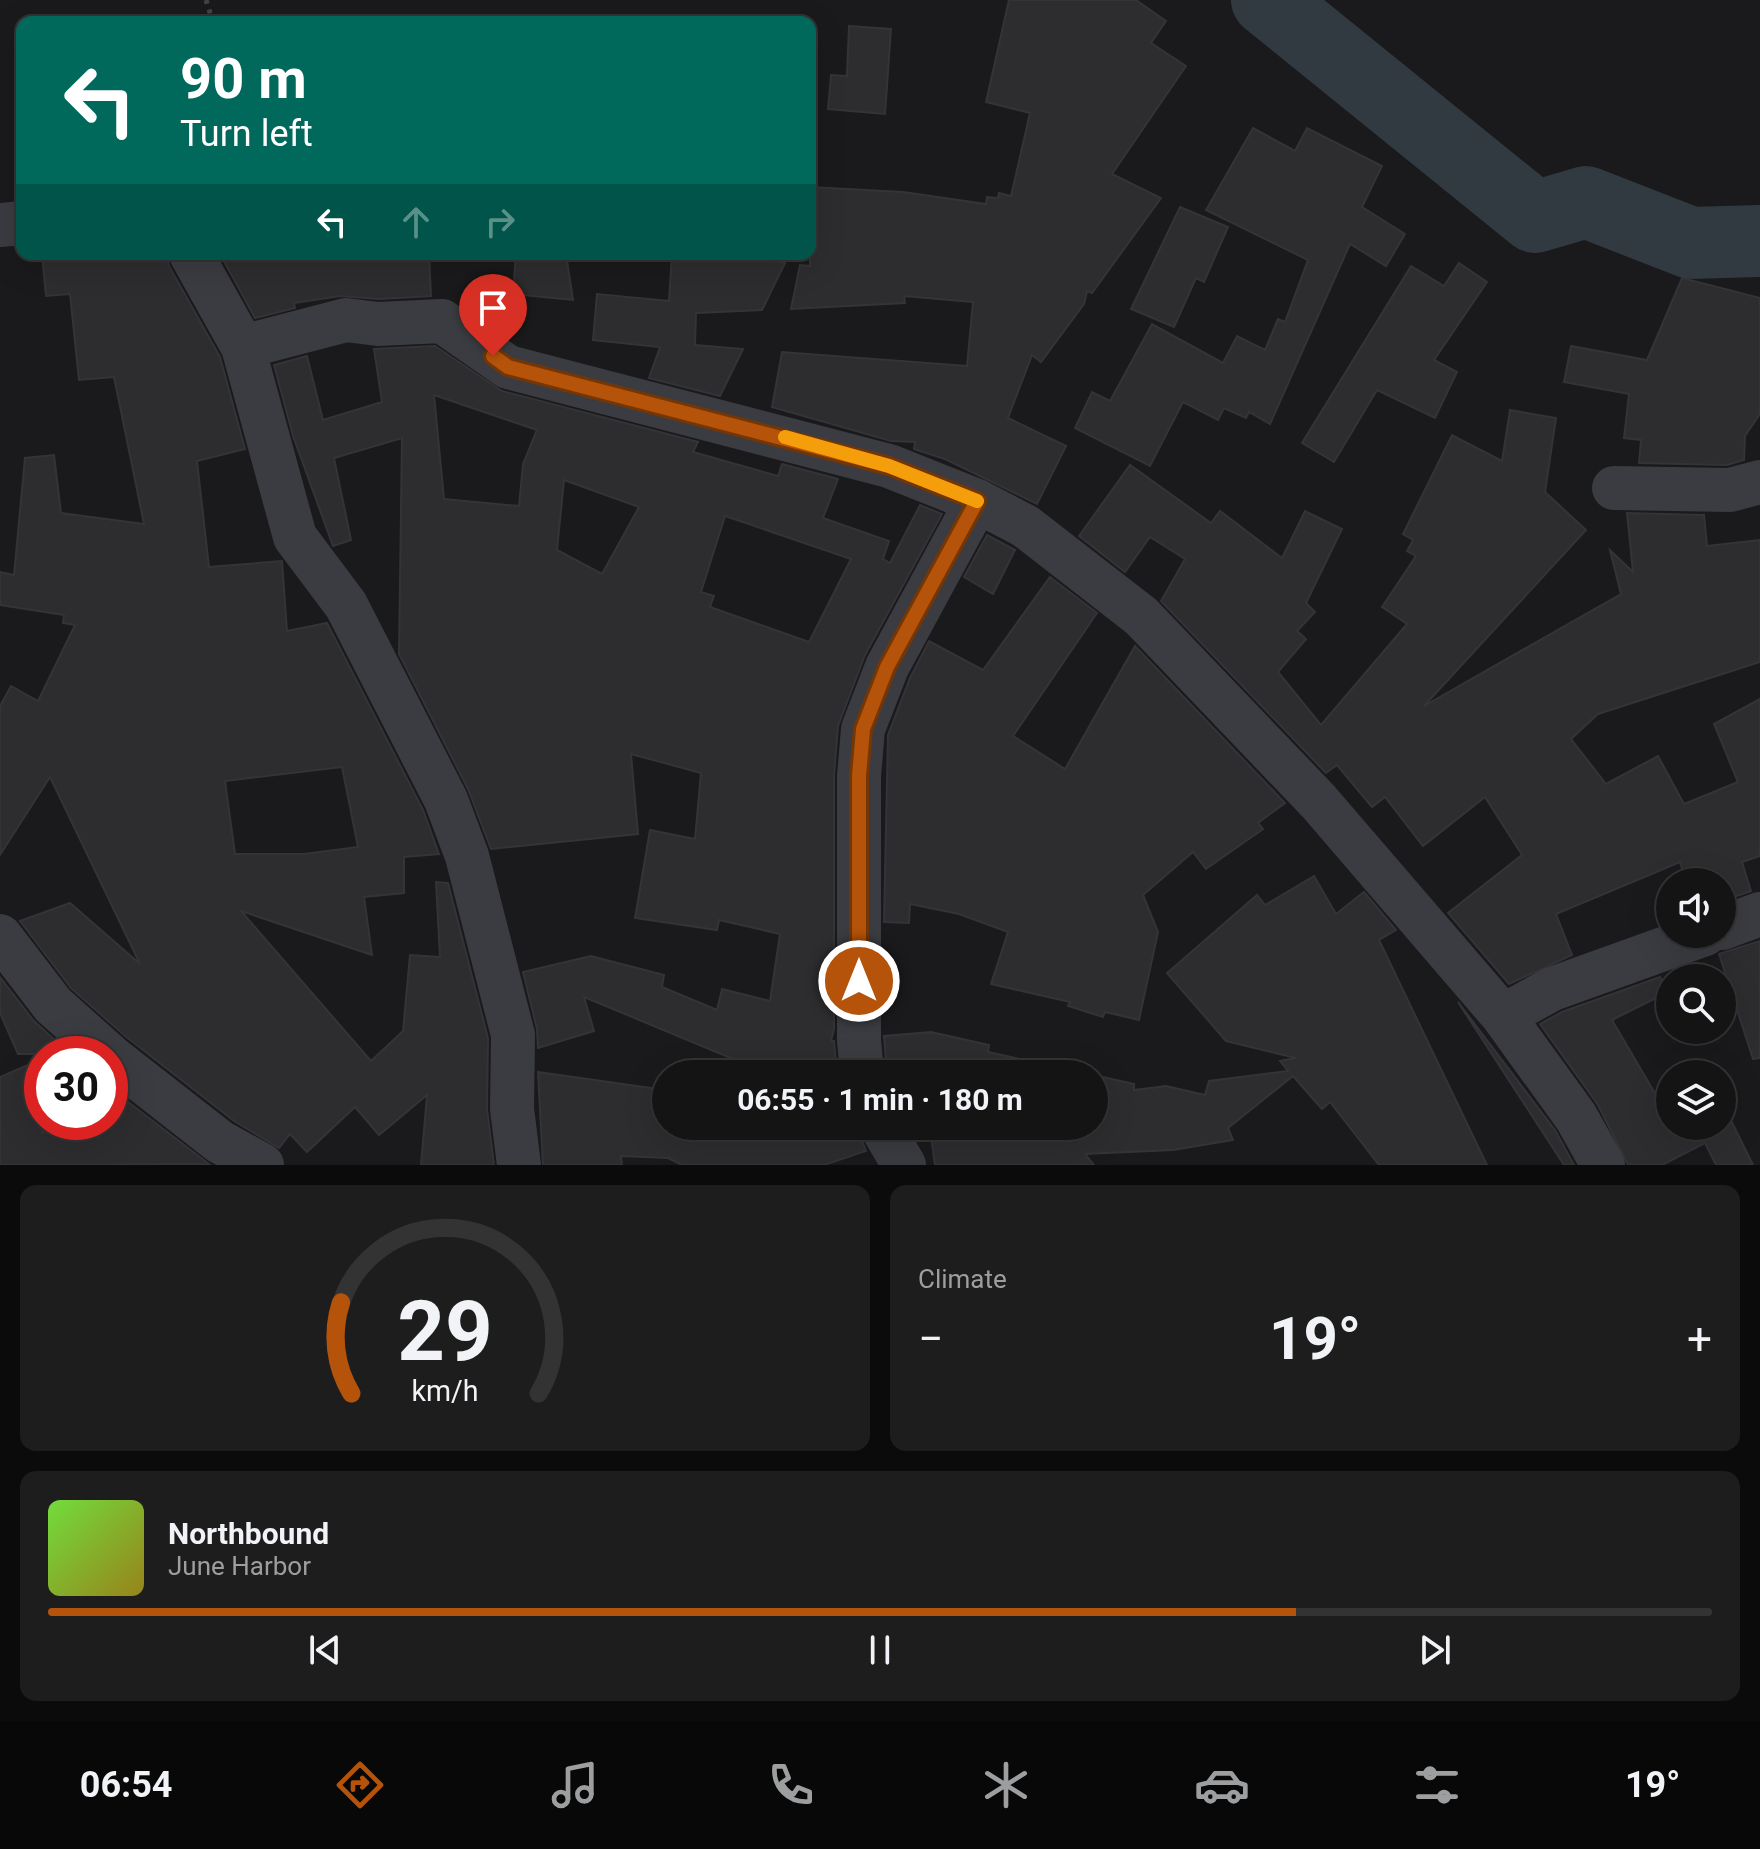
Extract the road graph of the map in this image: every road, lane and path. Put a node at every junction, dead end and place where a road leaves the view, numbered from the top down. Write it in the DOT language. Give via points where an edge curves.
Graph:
graph roads {
  1 [pos="194,260"];
  2 [pos="243,347"];
  3 [pos="1760,482"];
  4 [pos="1614,488"];
  5 [pos="977,501"];
  6 [pos="1760,914"];
  7 [pos="1736,923"];
  8 [pos="0,936"];
  9 [pos="1666,948"];
  10 [pos="1503,1016"];
  11 [pos="88,1036"];
  12 [pos="862,1060"];
  13 [pos="128,1070"];
  14 [pos="889,1140"];
  15 [pos="262,1165"];
  16 [pos="519,1165"];
  17 [pos="904,1165"];
  18 [pos="1603,1165"];
  1 -- 2 [label="street"];
  2 -- 5 [label="street" via="346,320 442,321 508,367 845,453"];
  2 -- 16 [label="street" via="295,537 346,605 446,800 467,856 513,1035 512,1109"];
  3 -- 4 [label="street" via="1730,490"];
  5 -- 10 [label="street" via="1025,526 1141,616 1319,802"];
  5 -- 12 [label="street" via="887,667 863,729"];
  6 -- 7 [label="street"];
  8 -- 11 [label="street" via="53,1005"];
  9 -- 10 [label="street" via="1552,989"];
  10 -- 18 [label="street" via="1576,1117"];
  13 -- 15 [label="street" via="220,1142"];
  14 -- 17 [label="street"];
}
